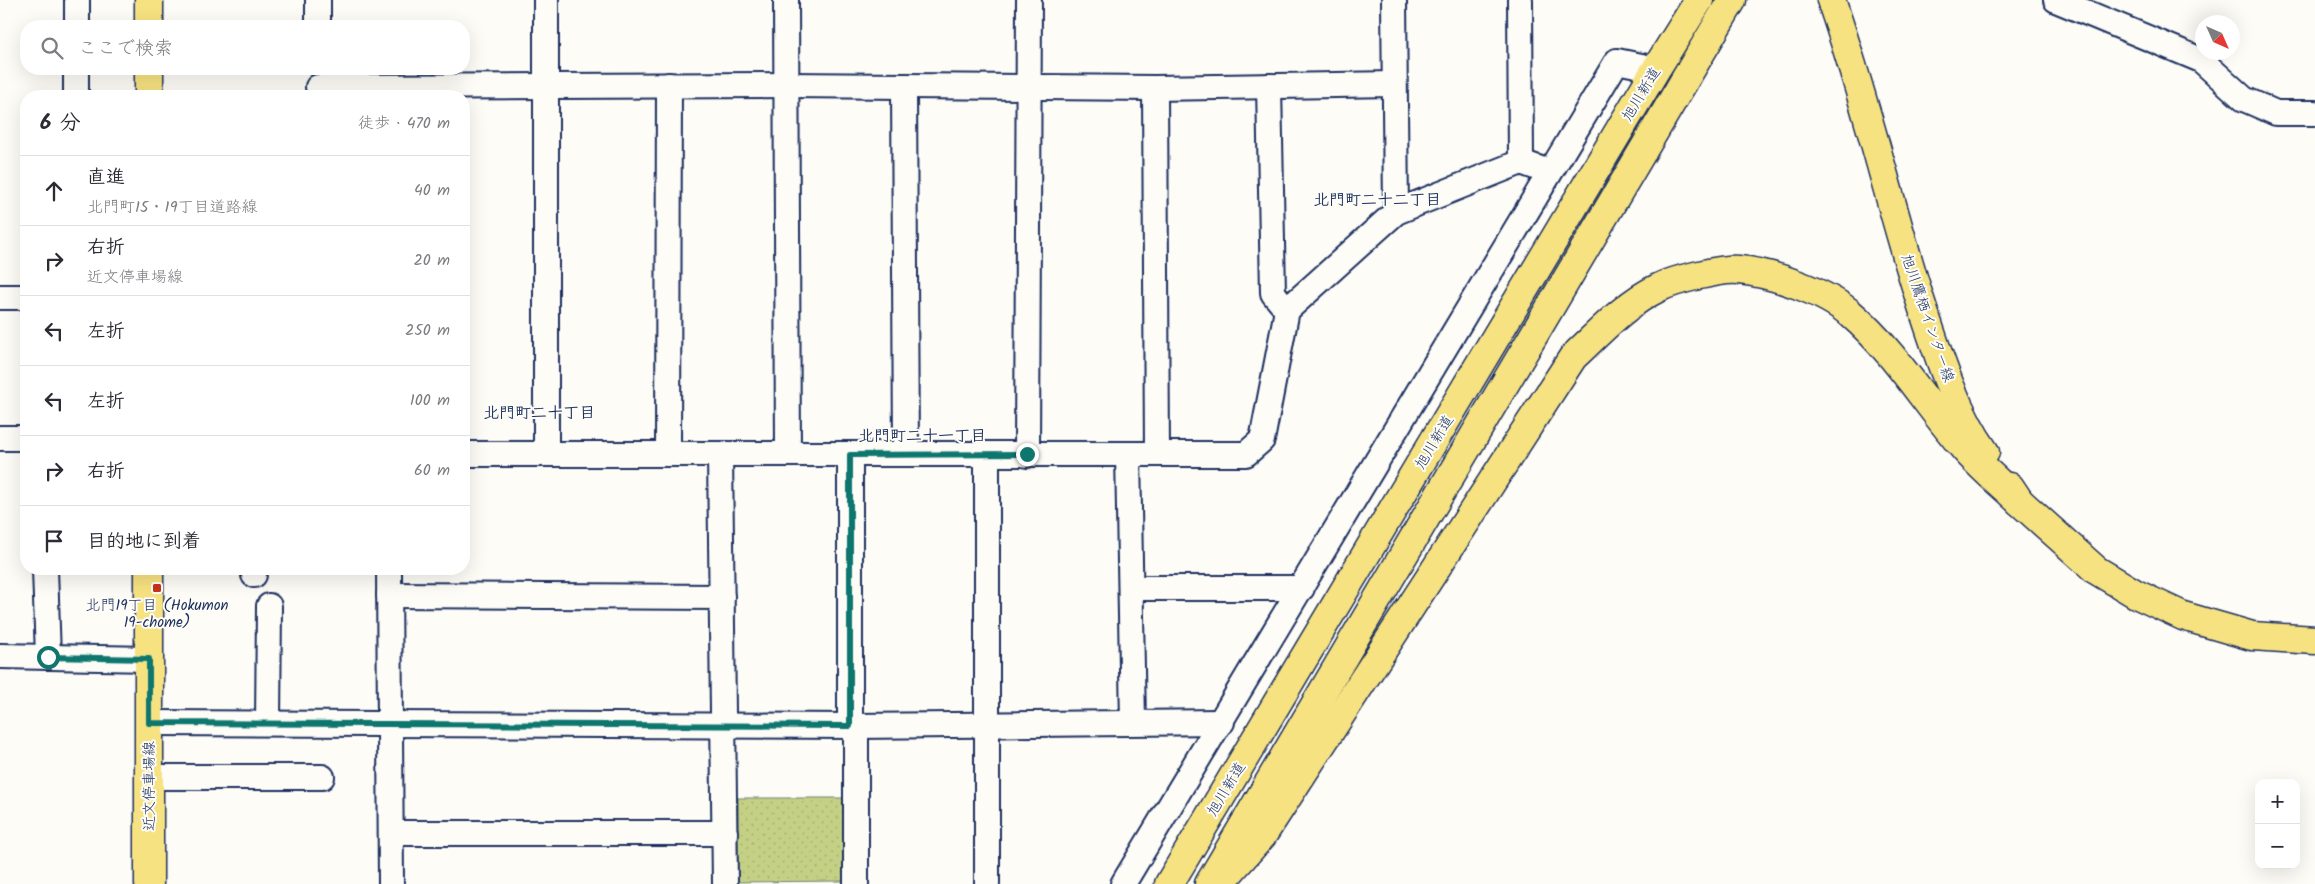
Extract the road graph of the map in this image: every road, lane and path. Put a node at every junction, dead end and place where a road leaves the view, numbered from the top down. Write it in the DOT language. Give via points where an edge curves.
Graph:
graph roads {
  1 [pos="77,0"];
  2 [pos="149,0"];
  3 [pos="318,0"];
  4 [pos="546,0"];
  5 [pos="786,0"];
  6 [pos="1029,0"];
  7 [pos="1394,0"];
  8 [pos="1520,0"];
  9 [pos="1699,0"];
  10 [pos="1732,0"];
  11 [pos="1831,0"];
  12 [pos="1850,0"];
  13 [pos="2056,0"];
  14 [pos="77,20"];
  15 [pos="149,20"];
  16 [pos="318,20"];
  17 [pos="1855,68"];
  18 [pos="1656,69"];
  19 [pos="76,75"];
  20 [pos="149,75"];
  21 [pos="318,84"];
  22 [pos="1393,84"];
  23 [pos="669,85"];
  24 [pos="787,85"];
  25 [pos="545,86"];
  26 [pos="1269,86"];
  27 [pos="904,87"];
  28 [pos="1028,87"];
  29 [pos="1155,88"];
  30 [pos="76,90"];
  31 [pos="150,90"];
  32 [pos="414,90"];
  33 [pos="453,90"];
  34 [pos="2315,113"];
  35 [pos="1522,162"];
  36 [pos="1549,172"];
  37 [pos="1396,212"];
  38 [pos="0,297"];
  39 [pos="20,297"];
  40 [pos="1287,310"];
  41 [pos="0,438"];
  42 [pos="20,438"];
  43 [pos="788,453"];
  44 [pos="470,454"];
  45 [pos="546,454"];
  46 [pos="668,454"];
  47 [pos="720,454"];
  48 [pos="906,454"];
  49 [pos="987,454"];
  50 [pos="1027,454"];
  51 [pos="1157,454"];
  52 [pos="850,455"];
  53 [pos="1128,455"];
  54 [pos="2020,502"];
  55 [pos="45,575"];
  56 [pos="149,575"];
  57 [pos="389,575"];
  58 [pos="1131,588"];
  59 [pos="1302,588"];
  60 [pos="389,595"];
  61 [pos="722,597"];
  62 [pos="269,606"];
  63 [pos="2315,640"];
  64 [pos="0,656"];
  65 [pos="48,657"];
  66 [pos="149,659"];
  67 [pos="390,722"];
  68 [pos="1133,722"];
  69 [pos="1222,722"];
  70 [pos="149,723"];
  71 [pos="268,723"];
  72 [pos="725,725"];
  73 [pos="988,725"];
  74 [pos="853,726"];
  75 [pos="149,777"];
  76 [pos="322,777"];
  77 [pos="391,833"];
  78 [pos="725,833"];
  79 [pos="150,884"];
  80 [pos="391,884"];
  81 [pos="725,884"];
  82 [pos="856,884"];
  83 [pos="987,884"];
  84 [pos="1123,884"];
  85 [pos="1170,884"];
  86 [pos="1209,884"];
  87 [pos="1219,884"];
  1 -- 14 [label="street"];
  2 -- 15 [label="main road"];
  3 -- 16 [label="street"];
  4 -- 25 [label="street"];
  5 -- 24 [label="street"];
  6 -- 28 [label="street"];
  7 -- 22 [label="street"];
  8 -- 35 [label="street"];
  9 -- 18 [label="main road, 旭川新道"];
  10 -- 86 [label="main road, 旭川新道"];
  11 -- 17 [label="main road, 旭川鷹栖インター線"];
  12 -- 17 [label="main road"];
  13 -- 34 [label="street" via="2201,60 2244,99 2276,113"];
  17 -- 54 [label="main road, 旭川鷹栖インター線" via="1909,265 1939,359 1975,438"];
  18 -- 36 [label="street" via="1617,61"];
  18 -- 85 [label="main road, 旭川新道"];
  19 -- 30 [label="street"];
  20 -- 31 [label="main road"];
  21 -- 32 [label="street"];
  22 -- 26 [label="street"];
  22 -- 37 [label="street"];
  23 -- 24 [label="street"];
  23 -- 25 [label="street"];
  23 -- 46 [label="street"];
  24 -- 27 [label="street"];
  24 -- 43 [label="street"];
  25 -- 33 [label="street"];
  25 -- 45 [label="street"];
  26 -- 29 [label="street"];
  26 -- 40 [label="street" via="1273,293"];
  27 -- 28 [label="street"];
  27 -- 48 [label="street"];
  28 -- 29 [label="street"];
  28 -- 50 [label="street"];
  29 -- 51 [label="street"];
  35 -- 36 [label="street"];
  35 -- 37 [label="street"];
  36 -- 59 [label="street"];
  37 -- 40 [label="street"];
  38 -- 39 [label="street"];
  40 -- 51 [label="street" via="1262,440 1246,454"];
  41 -- 42 [label="street"];
  43 -- 47 [label="street"];
  43 -- 52 [label="street"];
  44 -- 45 [label="street"];
  45 -- 46 [label="street"];
  46 -- 47 [label="street"];
  47 -- 61 [label="street"];
  48 -- 49 [label="street"];
  48 -- 52 [label="street"];
  49 -- 50 [label="street"];
  49 -- 73 [label="street"];
  50 -- 53 [label="street"];
  51 -- 53 [label="street"];
  52 -- 74 [label="street"];
  53 -- 58 [label="street"];
  54 -- 63 [label="main road, 旭川鷹栖インター線" via="2096,570 2136,594 2183,616 2252,636"];
  54 -- 87 [label="main road" via="1964,448 1879,340 1849,312 1815,292 1784,280 1738,269 1659,287 1621,311 1574,357 1262,836"];
  55 -- 65 [label="street"];
  56 -- 66 [label="main road, 近文停車場線"];
  57 -- 60 [label="street"];
  58 -- 59 [label="street"];
  58 -- 68 [label="street"];
  59 -- 69 [label="street"];
  60 -- 61 [label="street"];
  60 -- 67 [label="street"];
  61 -- 72 [label="street"];
  62 -- 71 [label="street"];
  64 -- 65 [label="street"];
  65 -- 66 [label="street"];
  66 -- 70 [label="main road, 近文停車場線"];
  67 -- 71 [label="street"];
  67 -- 72 [label="street"];
  67 -- 77 [label="street"];
  68 -- 69 [label="street"];
  68 -- 73 [label="street"];
  69 -- 84 [label="street"];
  70 -- 71 [label="street"];
  70 -- 75 [label="main road, 近文停車場線"];
  72 -- 74 [label="street"];
  72 -- 78 [label="street"];
  73 -- 74 [label="street"];
  73 -- 83 [label="street"];
  74 -- 82 [label="street"];
  75 -- 76 [label="street"];
  75 -- 79 [label="main road, 近文停車場線"];
  77 -- 78 [label="street"];
  77 -- 80 [label="street"];
  78 -- 81 [label="street"];
}
